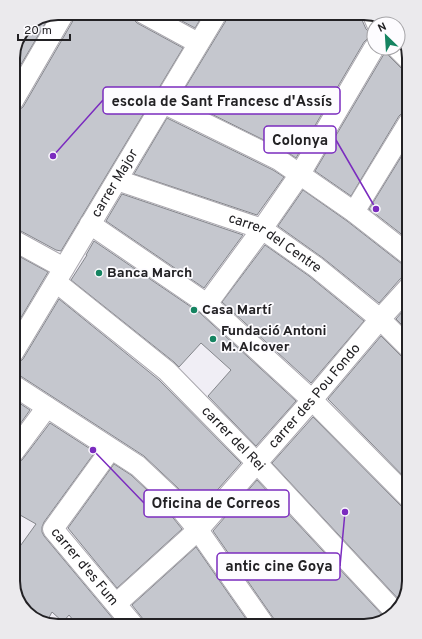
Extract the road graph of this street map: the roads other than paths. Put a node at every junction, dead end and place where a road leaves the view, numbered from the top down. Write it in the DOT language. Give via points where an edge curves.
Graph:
graph roads {
  1 [pos="60,20"];
  2 [pos="156,20"];
  3 [pos="213,20"];
  4 [pos="198,43"];
  5 [pos="369,56"];
  6 [pos="20,89"];
  7 [pos="163,103"];
  8 [pos="402,136"];
  9 [pos="300,174"];
  10 [pos="117,180"];
  11 [pos="354,212"];
  12 [pos="90,224"];
  13 [pos="262,228"];
  14 [pos="20,245"];
  15 [pos="402,250"];
  16 [pos="60,275"];
  17 [pos="402,295"];
  18 [pos="207,304"];
  19 [pos="380,319"];
  20 [pos="20,341"];
  21 [pos="402,341"];
  22 [pos="20,389"];
  23 [pos="312,400"];
  24 [pos="48,406"];
  25 [pos="20,444"];
  26 [pos="111,449"];
  27 [pos="257,462"];
  28 [pos="402,491"];
  29 [pos="198,530"];
  30 [pos="116,604"];
  31 [pos="391,608"];
  32 [pos="128,619"];
  33 [pos="260,619"];
  1 -- 6 [label="street"];
  2 -- 4 [label="street"];
  3 -- 4 [label="street, carrer Major"];
  4 -- 7 [label="street, carrer Major"];
  5 -- 9 [label="street"];
  7 -- 9 [label="street" via="279,160"];
  7 -- 10 [label="street, carrer Major"];
  8 -- 11 [label="street"];
  9 -- 11 [label="street"];
  9 -- 13 [label="street"];
  10 -- 12 [label="street, carrer Major"];
  10 -- 13 [label="street, carrer del Centre"];
  11 -- 15 [label="street"];
  12 -- 16 [label="street, carrer Major"];
  12 -- 18 [label="street"];
  13 -- 18 [label="street"];
  13 -- 19 [label="street, carrer del Centre" via="316,267"];
  14 -- 16 [label="street, carrer del Rei"];
  16 -- 20 [label="street, carrer Major"];
  16 -- 27 [label="street, carrer del Rei" via="167,371"];
  17 -- 19 [label="street, carrer des Pou Fondo"];
  18 -- 23 [label="street"];
  19 -- 21 [label="street, carrer del Centre"];
  19 -- 23 [label="street, carrer des Pou Fondo"];
  22 -- 24 [label="street"];
  23 -- 27 [label="street, carrer des Pou Fondo"];
  23 -- 28 [label="street"];
  24 -- 25 [label="street"];
  24 -- 26 [label="street"];
  26 -- 29 [label="street" via="138,466 170,496"];
  26 -- 30 [label="street, carrer d'es Fum" via="53,529"];
  27 -- 29 [label="street, carrer des Pou Fondo"];
  27 -- 31 [label="street, carrer del Rei"];
  29 -- 30 [label="street, carrer des Pou Fondo"];
  29 -- 33 [label="street"];
  30 -- 32 [label="street, carrer d'es Fum"];
}
